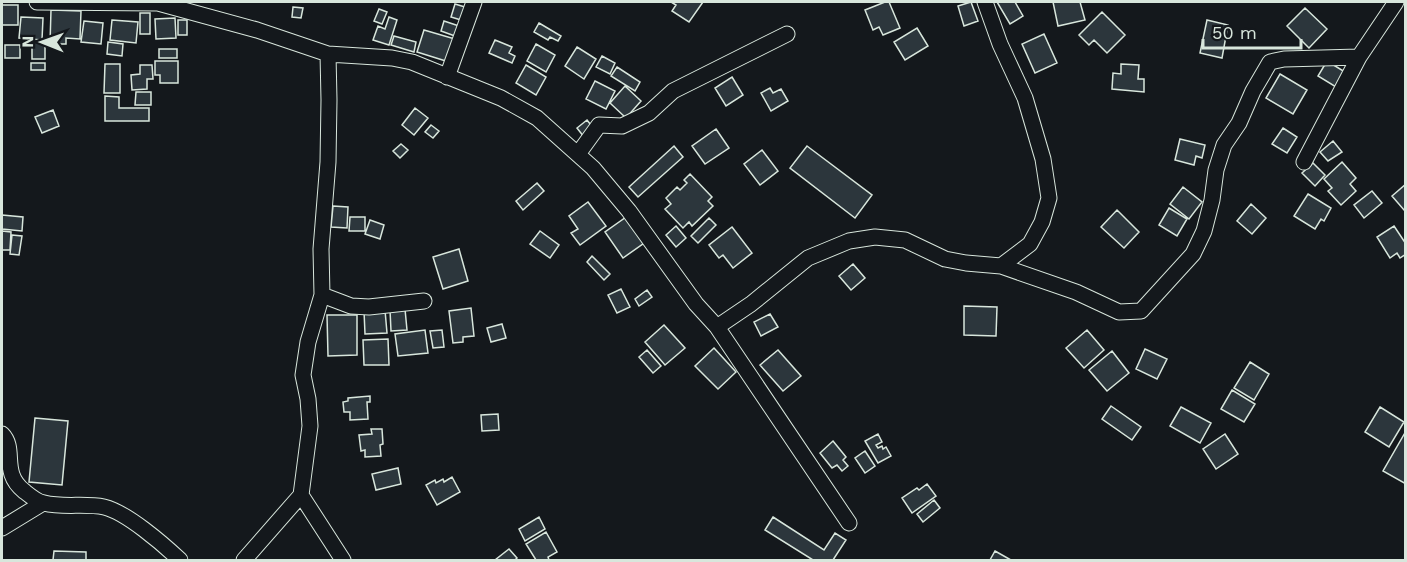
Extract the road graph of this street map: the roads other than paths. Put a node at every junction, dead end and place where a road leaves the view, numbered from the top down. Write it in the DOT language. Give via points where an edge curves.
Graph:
graph roads {
  1 [pos="37,2"];
  2 [pos="44,2"];
  3 [pos="474,2"];
  4 [pos="985,2"];
  5 [pos="1396,2"];
  6 [pos="202,8"];
  7 [pos="787,34"];
  8 [pos="328,54"];
  9 [pos="1359,57"];
  10 [pos="447,77"];
  11 [pos="578,154"];
  12 [pos="1304,162"];
  13 [pos="1001,266"];
  14 [pos="322,295"];
  15 [pos="424,301"];
  16 [pos="717,327"];
  17 [pos="2,434"];
  18 [pos="300,495"];
  19 [pos="43,503"];
  20 [pos="849,523"];
  21 [pos="2,528"];
  22 [pos="180,561"];
  23 [pos="244,561"];
  24 [pos="343,561"];
  1 -- 2 [label="street"];
  2 -- 6 [label="street" via="151,2"];
  3 -- 10 [label="street"];
  4 -- 13 [label="street" via="1025,98 1043,159 1049,198 1030,244"];
  5 -- 9 [label="street"];
  6 -- 8 [label="street"];
  7 -- 11 [label="street" via="674,91 649,113 622,126 599,125"];
  8 -- 10 [label="street" via="403,59"];
  8 -- 14 [label="street"];
  9 -- 12 [label="street"];
  9 -- 13 [label="street" via="1270,62 1224,145 1204,231 1193,254 1141,311 1119,312 1076,292"];
  10 -- 11 [label="street" via="501,98 537,118"];
  11 -- 16 [label="street" via="629,211"];
  13 -- 16 [label="street" via="945,259 905,240 874,237 849,241 808,258"];
  14 -- 15 [label="street" via="351,306"];
  14 -- 18 [label="street" via="303,375 310,426"];
  16 -- 20 [label="street"];
  17 -- 19 [label="street" via="9,476 23,491"];
  18 -- 23 [label="street"];
  18 -- 24 [label="street"];
  19 -- 21 [label="street"];
  19 -- 22 [label="street" via="115,511"];
}
